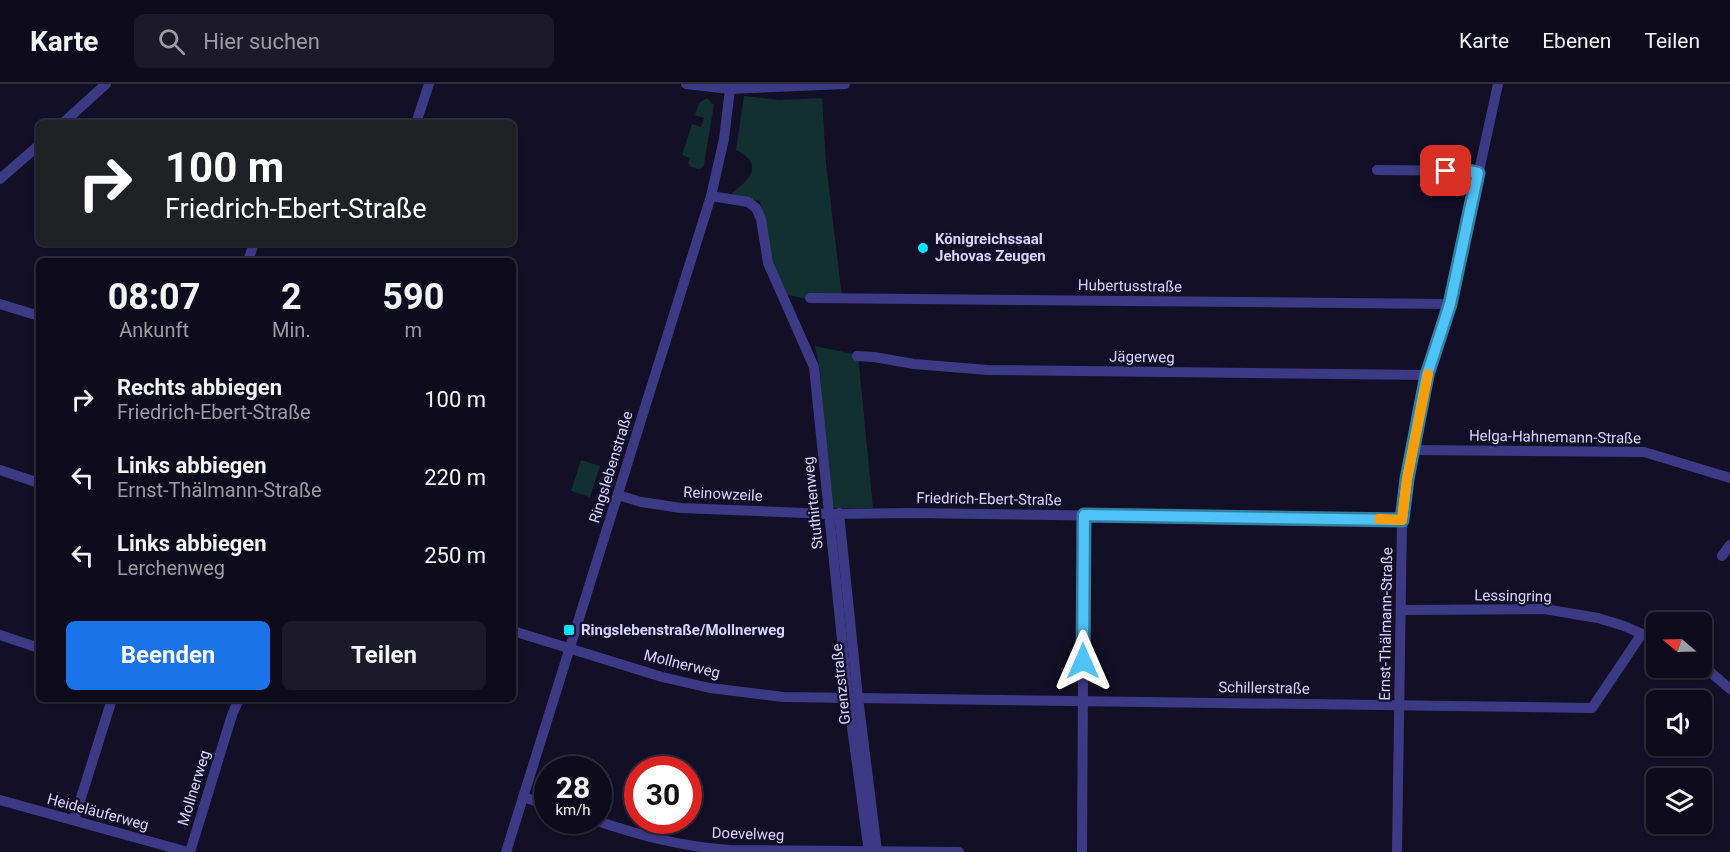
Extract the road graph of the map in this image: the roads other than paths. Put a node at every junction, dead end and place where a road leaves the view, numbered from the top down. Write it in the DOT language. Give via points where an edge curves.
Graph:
graph roads {
  1 [pos="106,84"];
  2 [pos="429,84"];
  3 [pos="686,84"];
  4 [pos="845,84"];
  5 [pos="1498,84"];
  6 [pos="745,86"];
  7 [pos="730,89"];
  8 [pos="66,120"];
  9 [pos="417,120"];
  10 [pos="36,148"];
  11 [pos="1377,170"];
  12 [pos="1478,173"];
  13 [pos="0,179"];
  14 [pos="711,196"];
  15 [pos="810,298"];
  16 [pos="0,304"];
  17 [pos="1450,304"];
  18 [pos="36,315"];
  19 [pos="857,356"];
  20 [pos="1427,375"];
  21 [pos="1412,450"];
  22 [pos="0,470"];
  23 [pos="1730,478"];
  24 [pos="36,482"];
  25 [pos="618,495"];
  26 [pos="834,514"];
  27 [pos="1084,515"];
  28 [pos="1402,520"];
  29 [pos="1730,545"];
  30 [pos="1722,555"];
  31 [pos="1401,610"];
  32 [pos="516,632"];
  33 [pos="0,635"];
  34 [pos="1641,635"];
  35 [pos="1646,637"];
  36 [pos="36,647"];
  37 [pos="570,648"];
  38 [pos="1712,673"];
  39 [pos="1730,689"];
  40 [pos="853,698"];
  41 [pos="1083,701"];
  42 [pos="111,702"];
  43 [pos="238,702"];
  44 [pos="1400,705"];
  45 [pos="523,797"];
  46 [pos="0,800"];
  47 [pos="534,801"];
  48 [pos="74,820"];
  49 [pos="612,826"];
  50 [pos="877,851"];
  51 [pos="189,852"];
  52 [pos="506,852"];
  53 [pos="869,852"];
  54 [pos="959,852"];
  55 [pos="1082,852"];
  56 [pos="1396,852"];
  1 -- 8 [label="street"];
  2 -- 9 [label="street"];
  3 -- 7 [label="street"];
  4 -- 6 [label="street"];
  5 -- 12 [label="street, Ernst-Thälmann-Straße"];
  6 -- 7 [label="street"];
  7 -- 14 [label="street, Ringslebenstraße"];
  10 -- 13 [label="street"];
  11 -- 12 [label="street"];
  12 -- 17 [label="street, Ernst-Thälmann-Straße"];
  14 -- 25 [label="street, Ringslebenstraße"];
  14 -- 26 [label="street, Stuthirtenweg" via="748,202 761,219 768,263 814,367"];
  15 -- 17 [label="street, Hubertusstraße"];
  16 -- 18 [label="street"];
  17 -- 20 [label="street, Ernst-Thälmann-Straße"];
  19 -- 20 [label="street, Jägerweg" via="988,370"];
  20 -- 21 [label="street, Ernst-Thälmann-Straße"];
  21 -- 23 [label="street, Helga-Hahnemann-Straße" via="1644,452"];
  21 -- 28 [label="street, Ernst-Thälmann-Straße"];
  22 -- 24 [label="street"];
  25 -- 26 [label="street, Reinowzeile" via="681,508"];
  25 -- 37 [label="street, Ringslebenstraße"];
  26 -- 27 [label="street, Friedrich-Ebert-Straße"];
  26 -- 40 [label="street, Stuthirtenweg"];
  27 -- 28 [label="street, Friedrich-Ebert-Straße"];
  27 -- 41 [label="street"];
  28 -- 31 [label="street, Ernst-Thälmann-Straße"];
  29 -- 30 [label="street"];
  31 -- 34 [label="street, Lessingring" via="1544,609 1598,618"];
  31 -- 44 [label="street, Ernst-Thälmann-Straße"];
  32 -- 37 [label="street, Mollnerweg"];
  33 -- 36 [label="street"];
  34 -- 35 [label="street, Lessingring"];
  34 -- 44 [label="street, Schillerstraße" via="1592,708"];
  37 -- 40 [label="street, Mollnerweg" via="710,688 783,697"];
  37 -- 45 [label="street, Ringslebenstraße"];
  38 -- 39 [label="street"];
  40 -- 41 [label="street, Schillerstraße"];
  40 -- 50 [label="street, Grenzstraße"];
  40 -- 53 [label="street, Stuthirtenweg"];
  41 -- 44 [label="street, Schillerstraße"];
  41 -- 55 [label="street"];
  42 -- 48 [label="street"];
  43 -- 51 [label="street, Mollnerweg"];
  44 -- 56 [label="street, Ernst-Thälmann-Straße"];
  45 -- 47 [label="street"];
  45 -- 52 [label="street, Ringslebenstraße"];
  46 -- 48 [label="street, Heideläuferweg"];
  48 -- 51 [label="street, Heideläuferweg"];
  49 -- 53 [label="street, Doevelweg" via="703,848"];
  50 -- 53 [label="street, Doevelweg"];
  50 -- 54 [label="street, Doevelweg"];
}
